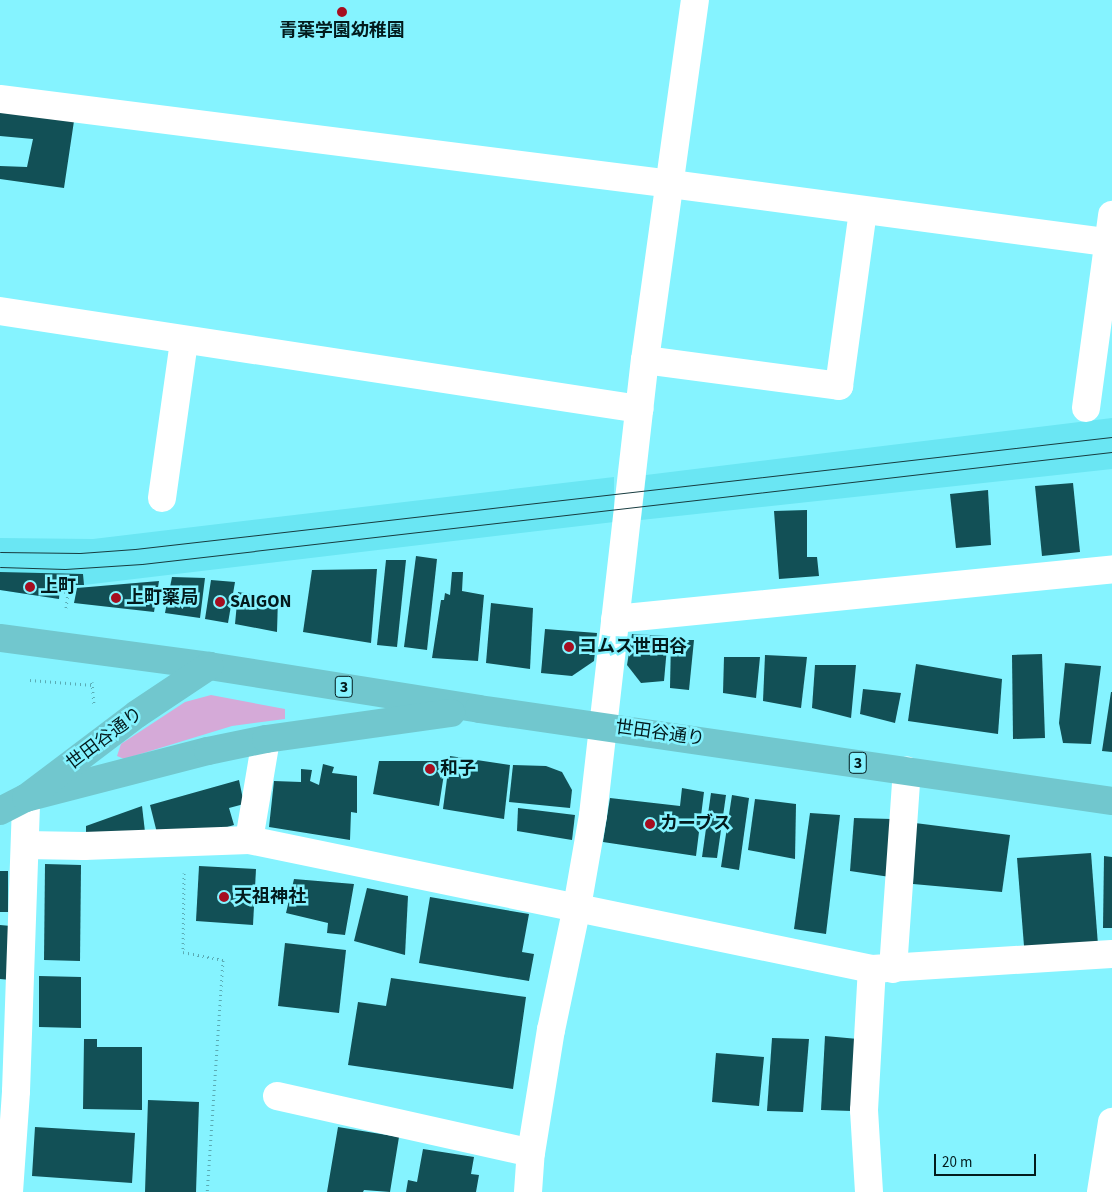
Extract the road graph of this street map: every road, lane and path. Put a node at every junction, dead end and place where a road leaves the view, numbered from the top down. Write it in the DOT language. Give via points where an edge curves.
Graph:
graph roads {
  1 [pos="695,0"];
  2 [pos="0,99"];
  3 [pos="670,184"];
  4 [pos="863,211"];
  5 [pos="1112,215"];
  6 [pos="1110,243"];
  7 [pos="0,311"];
  8 [pos="184,341"];
  9 [pos="645,360"];
  10 [pos="1086,408"];
  11 [pos="640,409"];
  12 [pos="162,498"];
  13 [pos="1112,569"];
  14 [pos="54,590"];
  15 [pos="66,608"];
  16 [pos="616,619"];
  17 [pos="0,638"];
  18 [pos="209,666"];
  19 [pos="30,680"];
  20 [pos="92,686"];
  21 [pos="479,709"];
  22 [pos="604,726"];
  23 [pos="266,739"];
  24 [pos="907,770"];
  25 [pos="26,798"];
  26 [pos="1112,800"];
  27 [pos="0,811"];
  28 [pos="249,840"];
  29 [pos="25,845"];
  30 [pos="184,904"];
  31 [pos="577,907"];
  32 [pos="1112,954"];
  33 [pos="883,969"];
  34 [pos="277,1096"];
  35 [pos="1112,1122"];
  36 [pos="531,1153"];
  37 [pos="8,1192"];
  38 [pos="207,1192"];
  39 [pos="528,1192"];
  40 [pos="869,1192"];
  41 [pos="1101,1192"];
  1 -- 3 [label="street"];
  2 -- 3 [label="street"];
  3 -- 4 [label="street"];
  3 -- 9 [label="street"];
  4 -- 6 [label="street"];
  4 -- 9 [label="street" via="839,386"];
  5 -- 6 [label="street"];
  6 -- 10 [label="street"];
  7 -- 8 [label="street"];
  8 -- 11 [label="street"];
  8 -- 12 [label="street"];
  9 -- 11 [label="street"];
  11 -- 16 [label="street"];
  13 -- 16 [label="street"];
  14 -- 15 [label="path" via="68,592"];
  16 -- 22 [label="street"];
  17 -- 18 [label="main road, 世田谷通り / 3"];
  18 -- 21 [label="main road, 世田谷通り / 3"];
  18 -- 25 [label="main road, 世田谷通り" via="137,714"];
  19 -- 20 [label="path"];
  21 -- 22 [label="main road, 世田谷通り / 3"];
  21 -- 23 [label="main road"];
  22 -- 24 [label="main road, 世田谷通り / 3"];
  22 -- 31 [label="street"];
  23 -- 25 [label="main road"];
  23 -- 28 [label="street"];
  24 -- 26 [label="main road, 世田谷通り / 3"];
  24 -- 33 [label="street"];
  25 -- 27 [label="main road, 世田谷通り"];
  25 -- 29 [label="street"];
  28 -- 29 [label="street"];
  28 -- 31 [label="street"];
  29 -- 37 [label="street" via="16,1091"];
  30 -- 38 [label="path" via="183,952 223,960"];
  31 -- 33 [label="street"];
  31 -- 36 [label="street" via="551,1030"];
  32 -- 33 [label="street"];
  33 -- 40 [label="street" via="864,1110"];
  34 -- 36 [label="street"];
  35 -- 41 [label="street"];
  36 -- 39 [label="street"];
}
